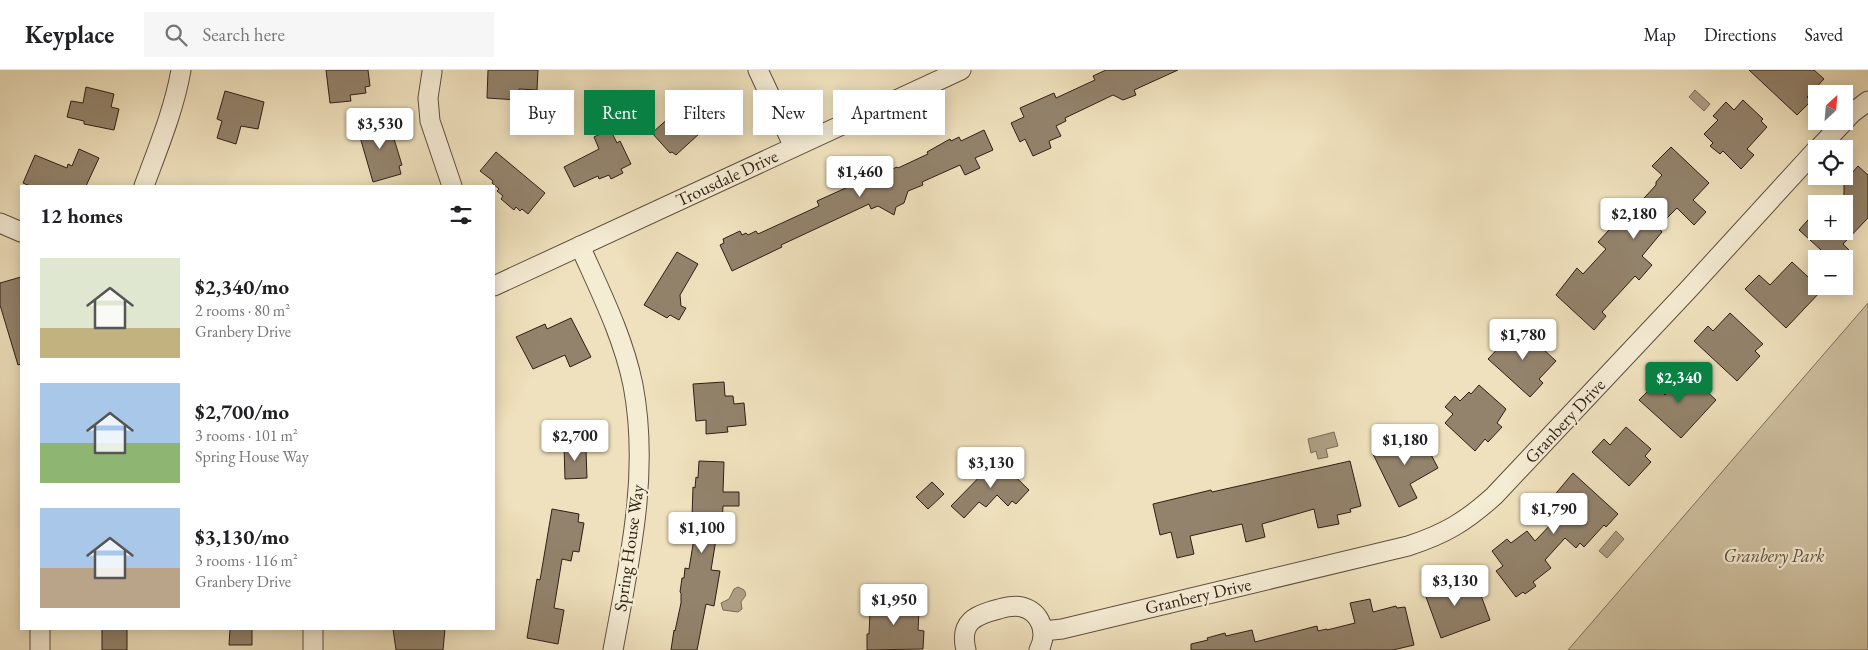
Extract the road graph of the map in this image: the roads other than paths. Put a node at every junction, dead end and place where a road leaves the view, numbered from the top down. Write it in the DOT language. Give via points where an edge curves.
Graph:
graph roads {
  1 [pos="181,70"];
  2 [pos="758,70"];
  3 [pos="961,70"];
  4 [pos="432,72"];
  5 [pos="1868,101"];
  6 [pos="1826,140"];
  7 [pos="794,148"];
  8 [pos="1808,160"];
  9 [pos="144,185"];
  10 [pos="452,185"];
  11 [pos="0,223"];
  12 [pos="20,232"];
  13 [pos="580,246"];
  14 [pos="495,286"];
  15 [pos="40,630"];
  16 [pos="313,630"];
  17 [pos="1043,631"];
  18 [pos="40,650"];
  19 [pos="314,650"];
  20 [pos="613,650"];
  21 [pos="966,650"];
  22 [pos="1039,650"];
  1 -- 9 [label="street"];
  2 -- 7 [label="street"];
  3 -- 7 [label="street, Trousdale Drive"];
  4 -- 10 [label="street" via="428,98 430,121"];
  5 -- 6 [label="street, Granbery Drive"];
  7 -- 13 [label="street, Trousdale Drive"];
  8 -- 17 [label="street, Granbery Drive" via="1526,463 1494,496 1462,522 1431,539 1408,546"];
  11 -- 12 [label="street"];
  13 -- 14 [label="street, Trousdale Drive"];
  13 -- 20 [label="street, Spring House Way" via="621,343 633,385 636,411 637,511"];
  15 -- 18 [label="street"];
  16 -- 19 [label="street"];
  17 -- 21 [label="street" via="1035,614 1024,608 1013,606 987,612 976,616 966,629"];
  17 -- 22 [label="street"];
}
